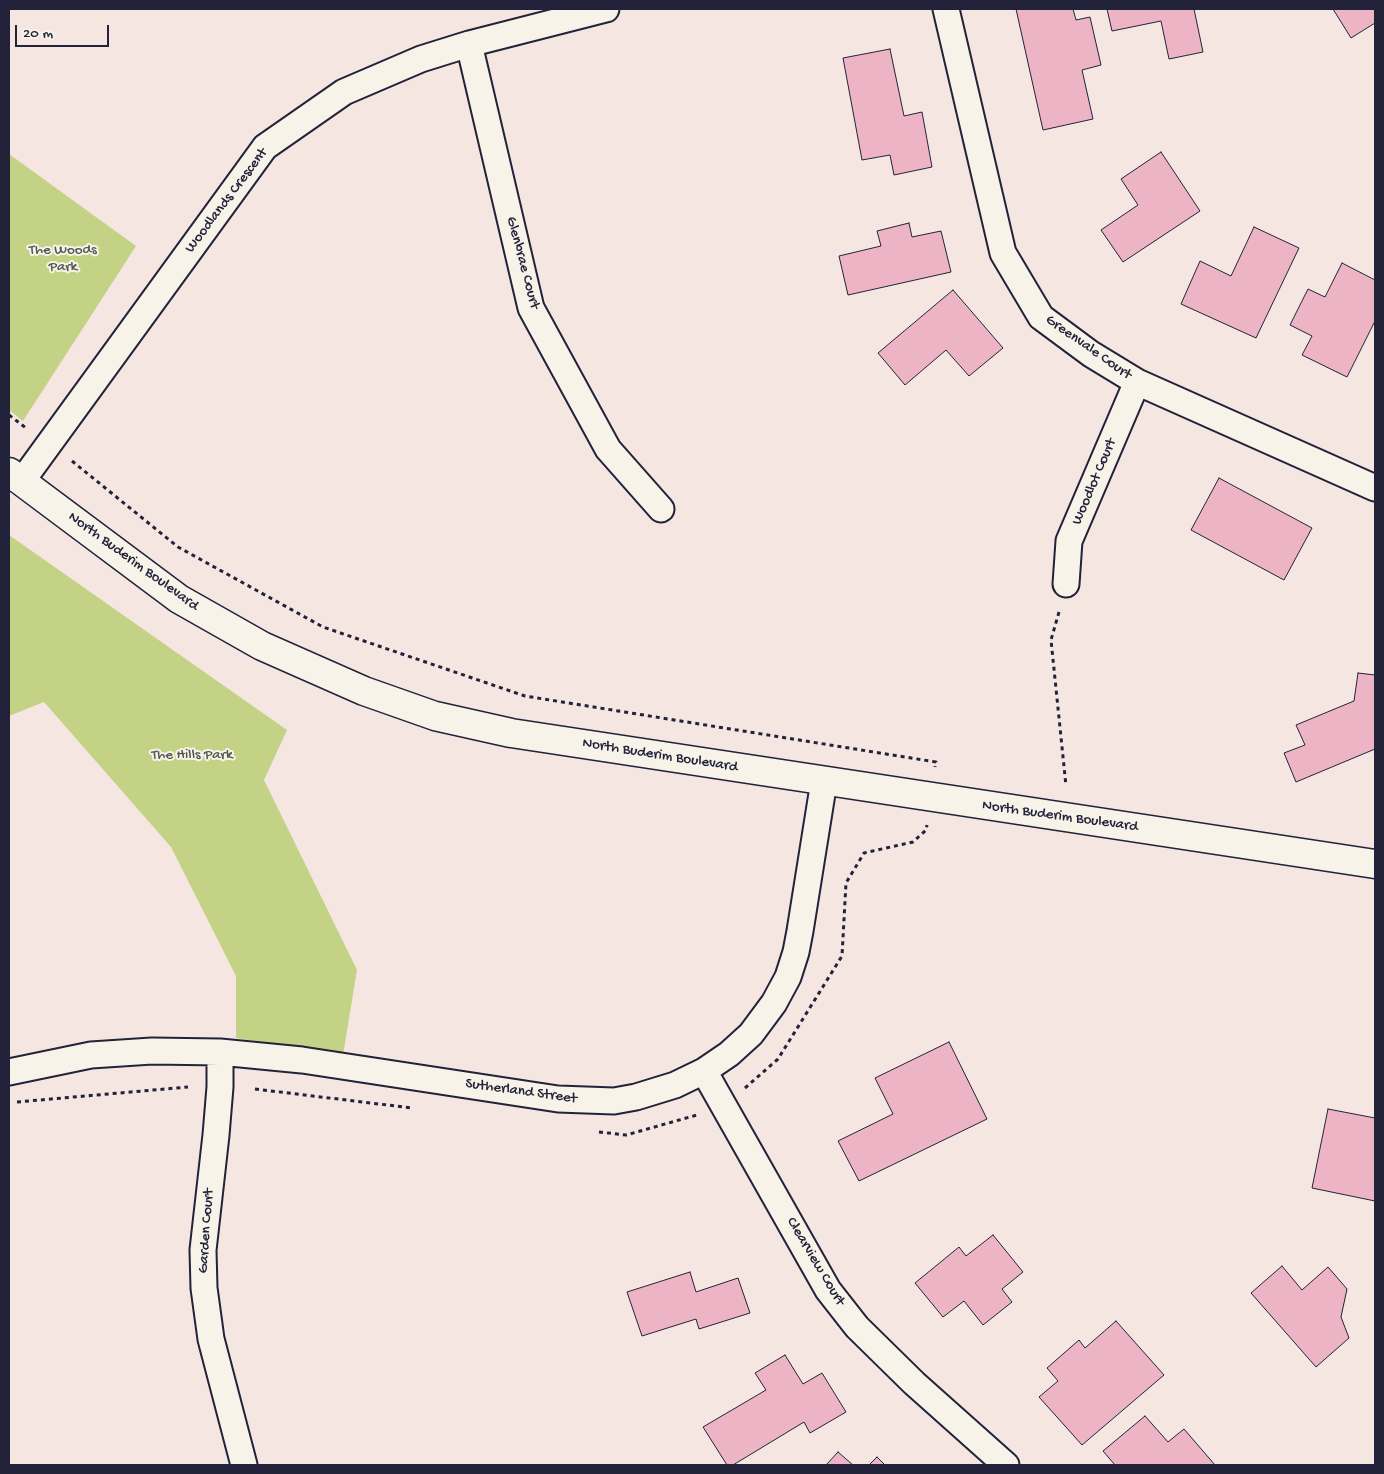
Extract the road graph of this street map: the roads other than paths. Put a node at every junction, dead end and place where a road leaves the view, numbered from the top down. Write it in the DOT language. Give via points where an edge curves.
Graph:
graph roads {
  1 [pos="606,9"];
  2 [pos="946,9"];
  3 [pos="469,44"];
  4 [pos="1137,382"];
  5 [pos="15,477"];
  6 [pos="1375,488"];
  7 [pos="661,509"];
  8 [pos="1066,584"];
  9 [pos="824,781"];
  10 [pos="1375,864"];
  11 [pos="220,1052"];
  12 [pos="704,1071"];
  13 [pos="9,1072"];
  14 [pos="244,1465"];
  15 [pos="1006,1465"];
  1 -- 3 [label="street, Woodlands Crescent"];
  2 -- 4 [label="street, Greenvale Court" via="1003,253 1041,317 1091,354"];
  3 -- 5 [label="street, Woodlands Crescent" via="421,59 344,92 265,148 48,444"];
  3 -- 7 [label="street, Glenbrae Court" via="531,308 608,448"];
  4 -- 6 [label="street, Greenvale Court"];
  4 -- 8 [label="street, Woodlot Court" via="1069,541"];
  5 -- 9 [label="street, North Buderim Boulevard" via="179,599 262,646 364,691 435,716 510,733"];
  9 -- 10 [label="street, North Buderim Boulevard"];
  9 -- 12 [label="street, Sutherland Street" via="800,931 788,976 752,1034"];
  11 -- 12 [label="street, Sutherland Street" via="302,1060 595,1102 636,1097 675,1085"];
  11 -- 13 [label="street, Sutherland Street" via="152,1051 91,1055"];
  11 -- 14 [label="street, Garden Court" via="216,1136 203,1250 204,1288 211,1339"];
  12 -- 15 [label="street, Clearview Court" via="828,1290 857,1327"];
}
